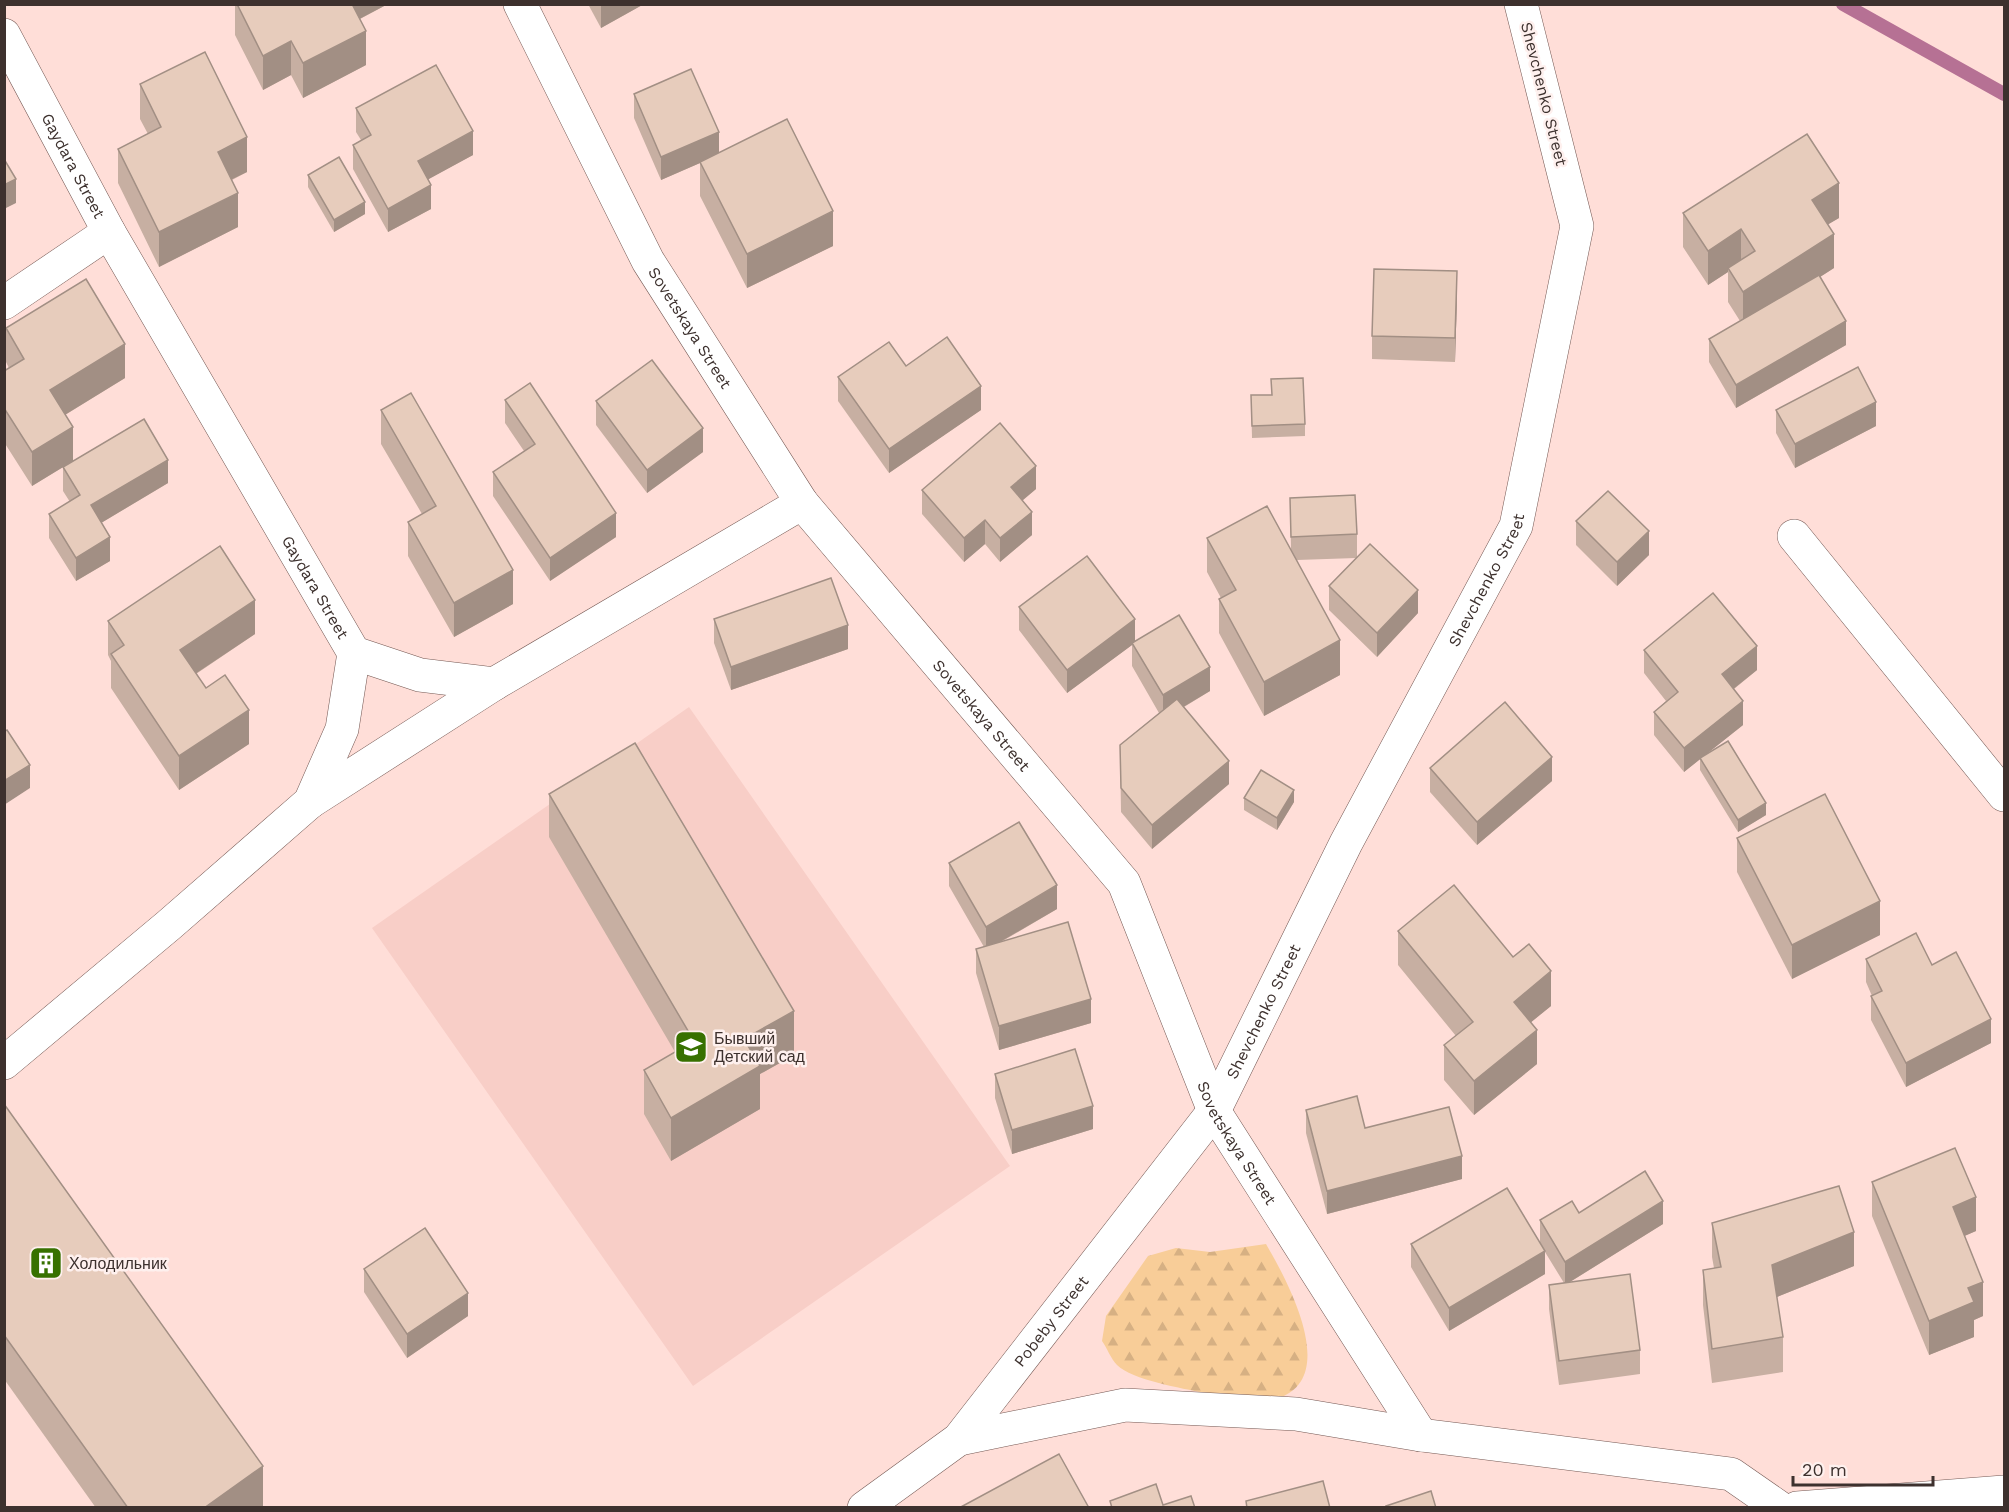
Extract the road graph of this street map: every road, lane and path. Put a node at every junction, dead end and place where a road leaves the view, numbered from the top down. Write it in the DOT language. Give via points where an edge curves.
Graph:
graph roads {
  1 [pos="520,4"];
  2 [pos="1521,4"];
  3 [pos="4,35"];
  4 [pos="109,232"];
  5 [pos="4,303"];
  6 [pos="802,503"];
  7 [pos="1794,536"];
  8 [pos="354,653"];
  9 [pos="494,684"];
  10 [pos="2004,795"];
  11 [pos="310,802"];
  12 [pos="4,1063"];
  13 [pos="1214,1111"];
  14 [pos="1421,1436"];
  15 [pos="958,1439"];
  16 [pos="1731,1474"];
  17 [pos="2004,1492"];
  18 [pos="864,1508"];
  19 [pos="1737,1508"];
  20 [pos="1780,1508"];
  21 [pos="1797,1508"];
  1 -- 6 [label="street, Sovetskaya Street" via="648,261"];
  2 -- 13 [label="street, Shevchenko Street" via="1577,226 1516,526 1346,843"];
  3 -- 4 [label="street, Gaydara Street"];
  4 -- 5 [label="street"];
  4 -- 8 [label="street, Gaydara Street"];
  6 -- 9 [label="street"];
  6 -- 13 [label="street, Sovetskaya Street" via="1124,883"];
  7 -- 10 [label="street"];
  8 -- 9 [label="street" via="420,675"];
  8 -- 11 [label="street, Gaydara Street" via="342,729"];
  9 -- 11 [label="street"];
  11 -- 12 [label="street, Gaydara Street"];
  13 -- 14 [label="street, Sovetskaya Street"];
  13 -- 15 [label="street, Pobeby Street"];
  14 -- 15 [label="street" via="1296,1414 1125,1405"];
  14 -- 16 [label="street"];
  15 -- 18 [label="street, Pobeby Street"];
  16 -- 19 [label="street"];
  16 -- 20 [label="street"];
  17 -- 21 [label="street"];
}
